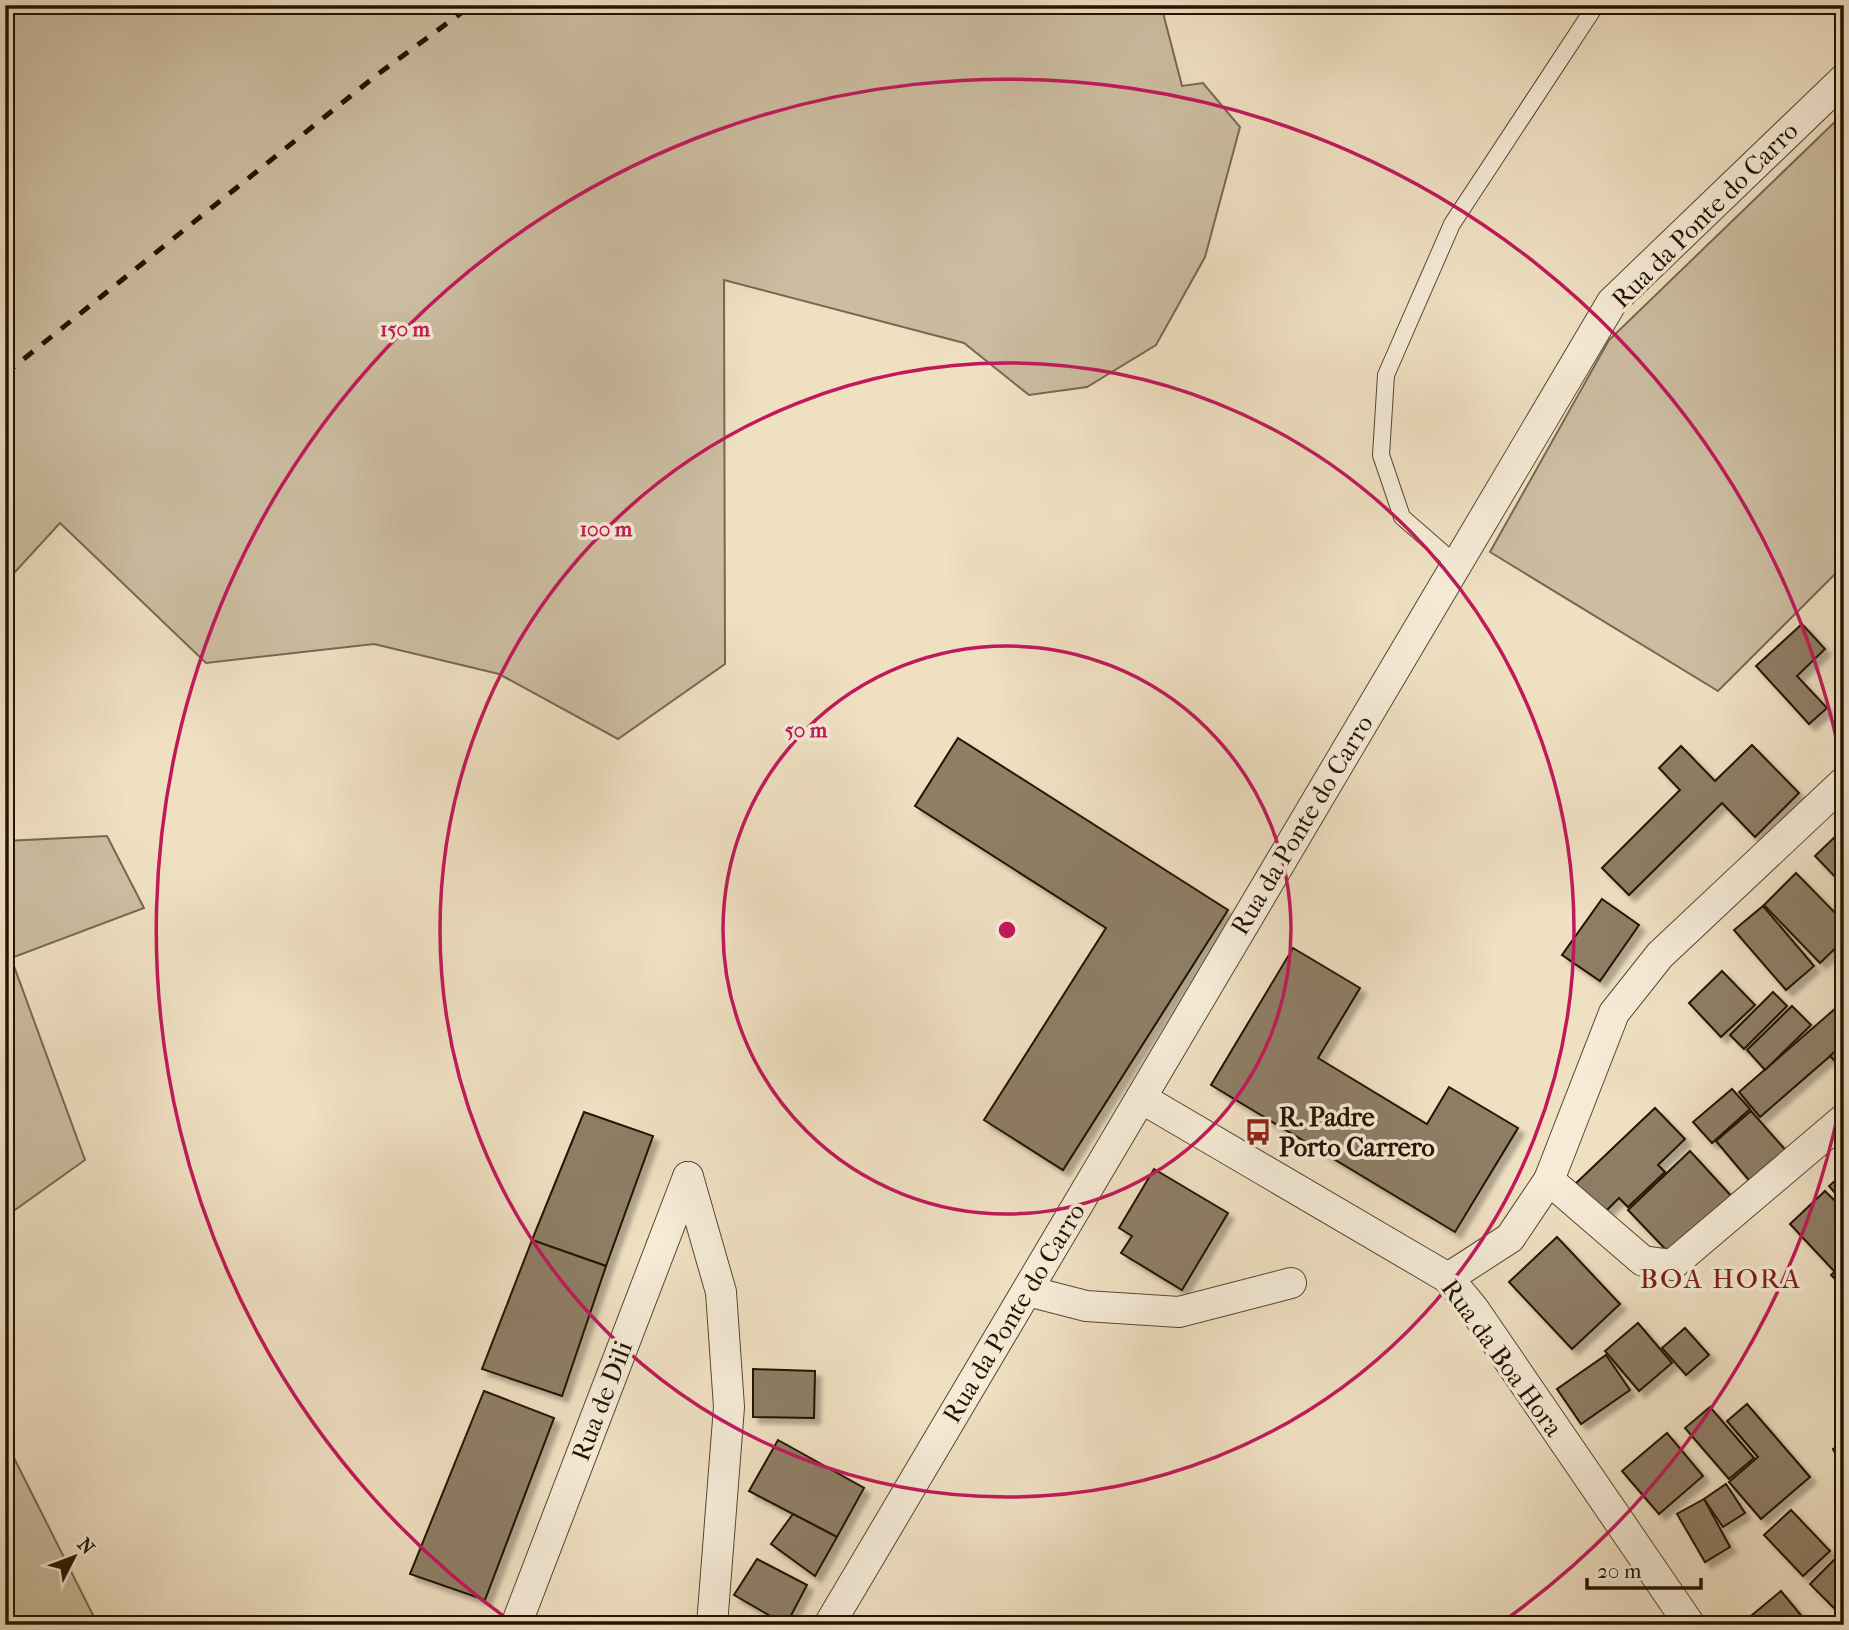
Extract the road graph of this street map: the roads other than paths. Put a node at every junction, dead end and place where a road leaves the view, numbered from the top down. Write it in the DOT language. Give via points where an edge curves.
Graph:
graph roads {
  1 [pos="1596,5"];
  2 [pos="1844,79"];
  3 [pos="1457,565"];
  4 [pos="1844,782"];
  5 [pos="1141,1098"];
  6 [pos="1844,1119"];
  7 [pos="1549,1180"];
  8 [pos="1448,1278"];
  9 [pos="1291,1283"];
  10 [pos="1028,1291"];
  11 [pos="516,1625"];
  12 [pos="712,1625"];
  13 [pos="829,1625"];
  14 [pos="1690,1625"];
  1 -- 3 [label="lane" via="1452,224 1386,375 1381,455 1402,517"];
  2 -- 3 [label="street, Rua da Ponte do Carro" via="1612,302"];
  3 -- 5 [label="street, Rua da Ponte do Carro"];
  4 -- 7 [label="street" via="1660,955 1614,1013"];
  5 -- 8 [label="street, Rua da Boa Hora"];
  5 -- 10 [label="street, Rua da Ponte do Carro"];
  6 -- 7 [label="street" via="1672,1265 1643,1261"];
  7 -- 8 [label="street" via="1510,1238"];
  8 -- 14 [label="street, Rua da Boa Hora"];
  9 -- 10 [label="street" via="1179,1312 1086,1306"];
  10 -- 13 [label="street, Rua da Ponte do Carro"];
  11 -- 12 [label="street, Rua de Dili" via="688,1177 721,1292 729,1407"];
}
